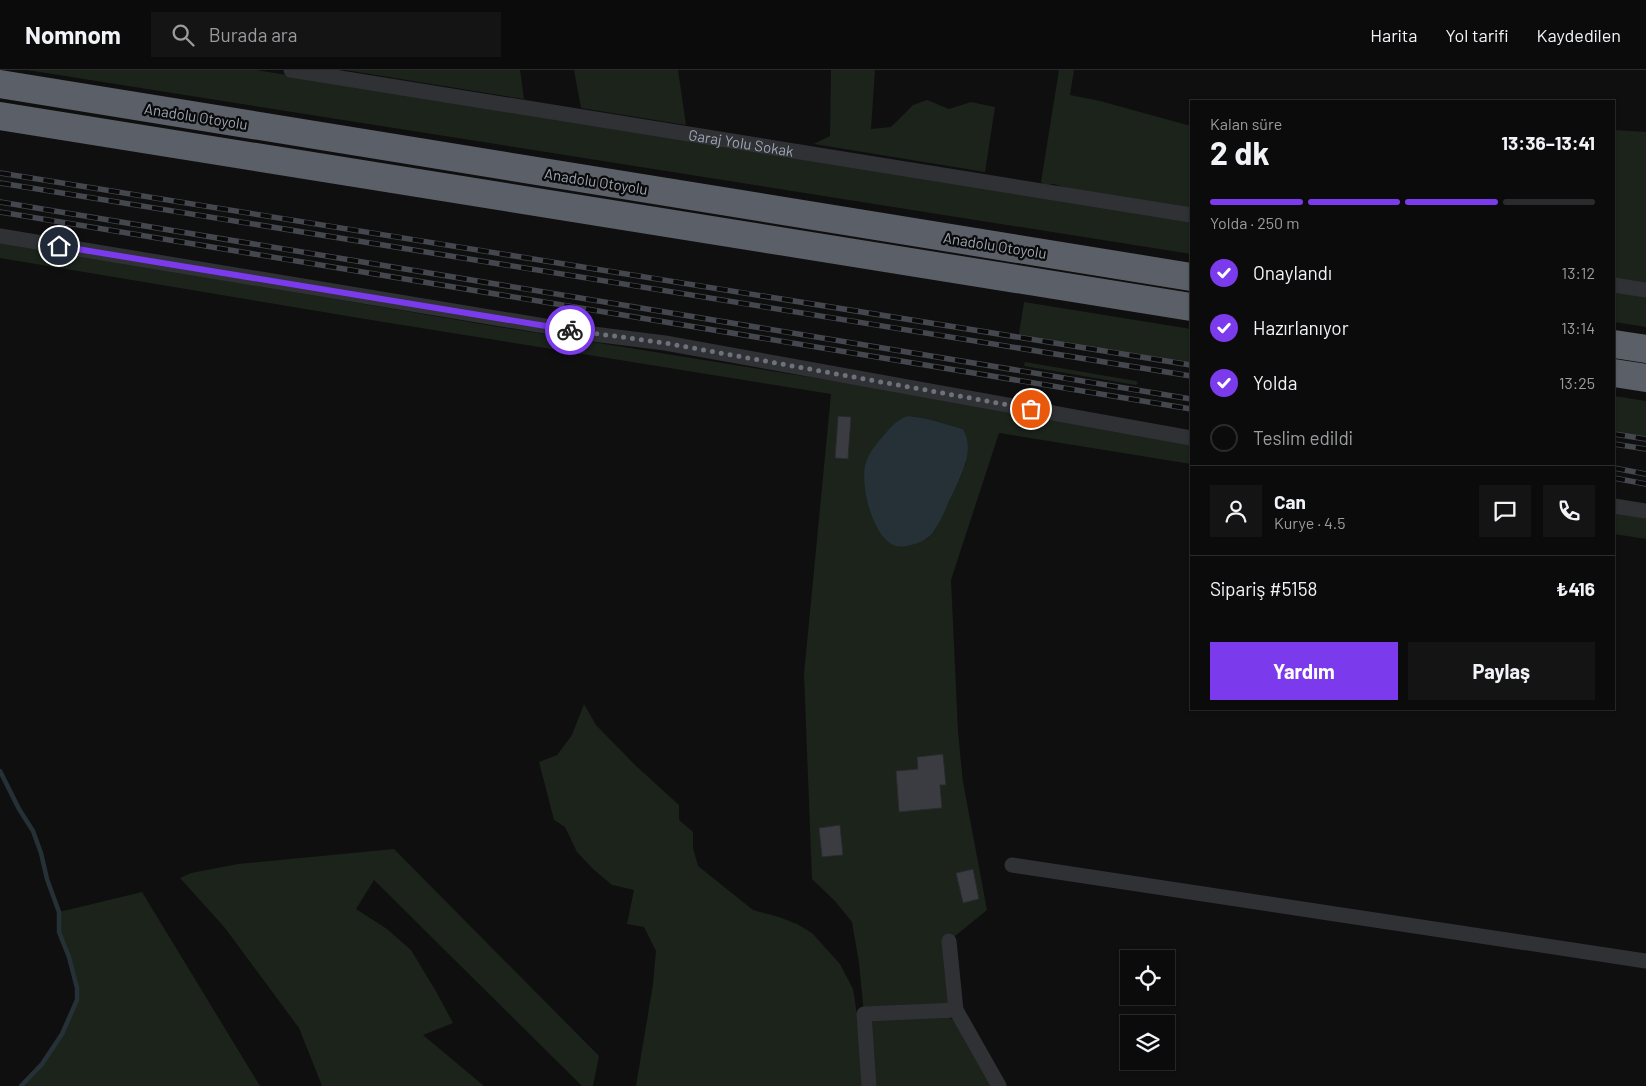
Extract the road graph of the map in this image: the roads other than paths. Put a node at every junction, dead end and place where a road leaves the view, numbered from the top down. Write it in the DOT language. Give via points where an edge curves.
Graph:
graph roads {
  1 [pos="291,70"];
  2 [pos="0,84"];
  3 [pos="0,116"];
  4 [pos="1190,215"];
  5 [pos="0,236"];
  6 [pos="1190,277"];
  7 [pos="1615,285"];
  8 [pos="1646,290"];
  9 [pos="1190,307"];
  10 [pos="1615,344"];
  11 [pos="1646,350"];
  12 [pos="1615,373"];
  13 [pos="1646,378"];
  14 [pos="1190,438"];
  15 [pos="1615,506"];
  16 [pos="1646,511"];
  17 [pos="1012,864"];
  18 [pos="949,941"];
  19 [pos="1646,961"];
  20 [pos="956,1010"];
  21 [pos="870,1086"];
  22 [pos="1000,1086"];
  1 -- 4 [label="street, Garaj Yolu Sokak"];
  2 -- 6 [label="highway, Anadolu Otoyolu"];
  3 -- 9 [label="highway, Anadolu Otoyolu"];
  5 -- 14 [label="street" via="593,334 665,343"];
  7 -- 8 [label="street"];
  10 -- 11 [label="highway"];
  12 -- 13 [label="highway"];
  15 -- 16 [label="street"];
  17 -- 19 [label="street"];
  18 -- 20 [label="street"];
  20 -- 21 [label="street" via="864,1014"];
  20 -- 22 [label="street"];
}
